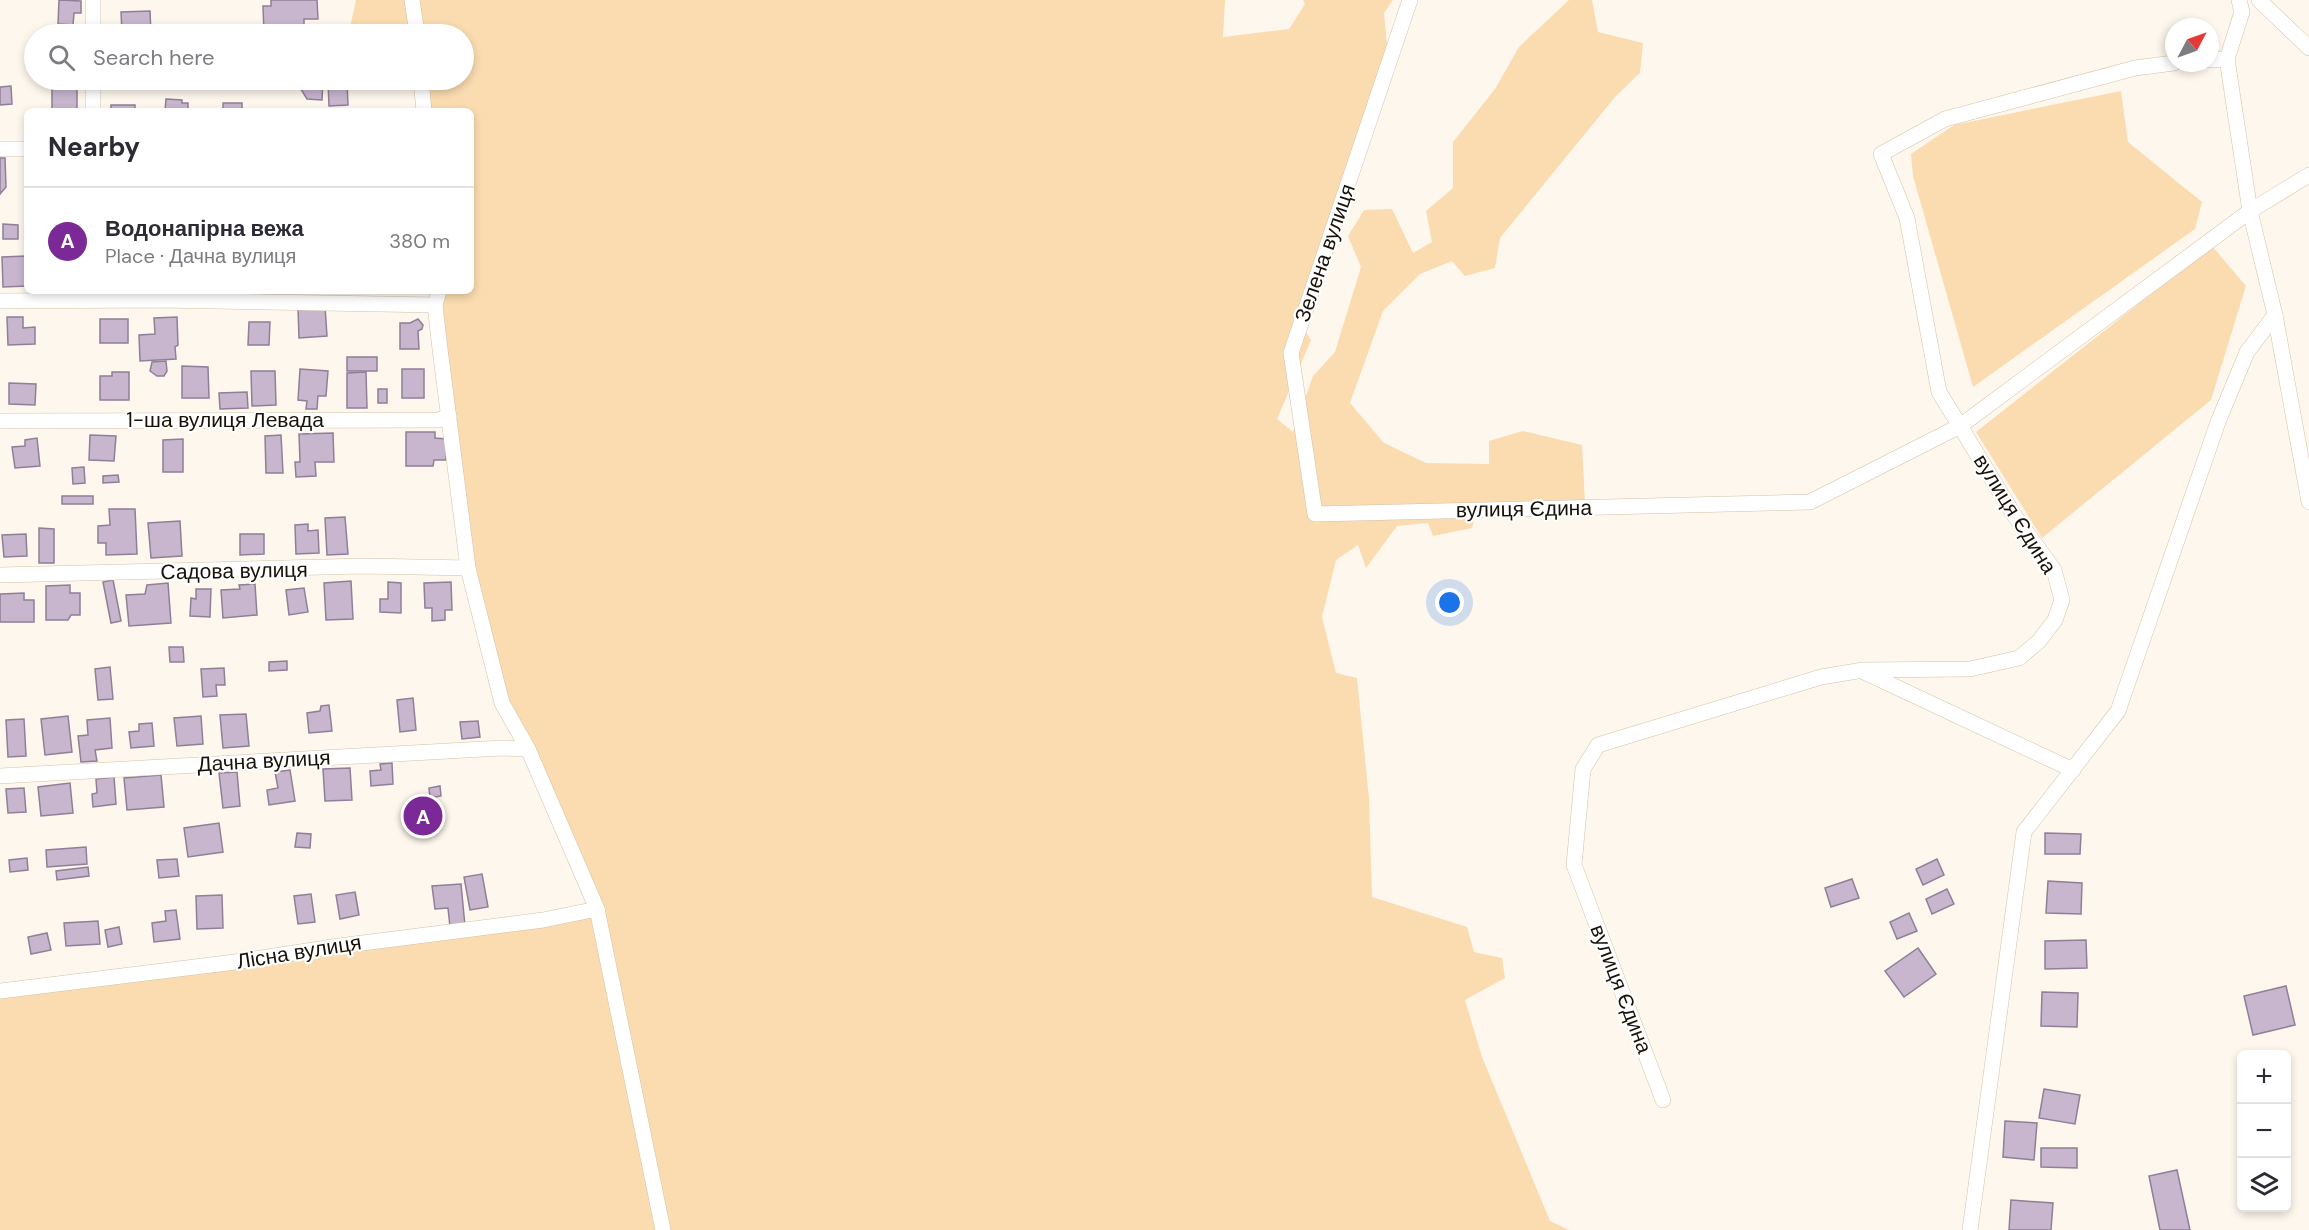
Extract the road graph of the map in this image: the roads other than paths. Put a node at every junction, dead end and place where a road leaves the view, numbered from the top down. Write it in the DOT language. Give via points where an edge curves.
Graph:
graph roads {
  1 [pos="93,0"];
  2 [pos="412,0"];
  3 [pos="1410,0"];
  4 [pos="2239,0"];
  5 [pos="2259,0"];
  6 [pos="93,24"];
  7 [pos="416,24"];
  8 [pos="2309,48"];
  9 [pos="2219,59"];
  10 [pos="2227,59"];
  11 [pos="2165,64"];
  12 [pos="93,90"];
  13 [pos="422,90"];
  14 [pos="93,108"];
  15 [pos="424,108"];
  16 [pos="0,149"];
  17 [pos="24,149"];
  18 [pos="2309,175"];
  19 [pos="2250,211"];
  20 [pos="437,298"];
  21 [pos="0,301"];
  22 [pos="2275,315"];
  23 [pos="449,416"];
  24 [pos="0,420"];
  25 [pos="1960,426"];
  26 [pos="2309,502"];
  27 [pos="1315,514"];
  28 [pos="468,568"];
  29 [pos="0,575"];
  30 [pos="1861,670"];
  31 [pos="528,749"];
  32 [pos="2073,770"];
  33 [pos="0,776"];
  34 [pos="597,909"];
  35 [pos="0,991"];
  36 [pos="1663,1100"];
  37 [pos="663,1230"];
  38 [pos="1970,1230"];
  1 -- 6 [label="street"];
  2 -- 7 [label="street"];
  3 -- 27 [label="street, Зелена вулиця" via="1291,352"];
  4 -- 10 [label="street" via="2242,12"];
  5 -- 8 [label="street"];
  9 -- 10 [label="street"];
  10 -- 19 [label="street"];
  11 -- 25 [label="street" via="2135,68 1945,119 1881,154 1907,218 1939,392"];
  12 -- 14 [label="street"];
  13 -- 15 [label="street"];
  16 -- 17 [label="street"];
  18 -- 19 [label="street"];
  19 -- 22 [label="street"];
  19 -- 25 [label="street"];
  20 -- 21 [label="street"];
  20 -- 23 [label="street"];
  22 -- 26 [label="street"];
  22 -- 32 [label="street" via="2247,352 2218,422 2118,711"];
  23 -- 24 [label="street, 1-ша вулиця Левада" via="439,420"];
  23 -- 28 [label="street"];
  25 -- 27 [label="street, вулиця Єдина" via="1810,502"];
  25 -- 30 [label="street, вулиця Єдина" via="2012,512 2054,570 2062,600 2055,621 2019,658 1970,669"];
  28 -- 29 [label="street, Садова вулиця" via="364,566"];
  28 -- 31 [label="street" via="502,703"];
  30 -- 32 [label="street"];
  30 -- 36 [label="street, вулиця Єдина" via="1821,677 1598,745 1582,769 1574,865"];
  31 -- 33 [label="street, Дачна вулиця"];
  31 -- 34 [label="street"];
  32 -- 38 [label="street" via="2024,832"];
  34 -- 35 [label="street, Лісна вулиця" via="543,920"];
  34 -- 37 [label="street"];
}
